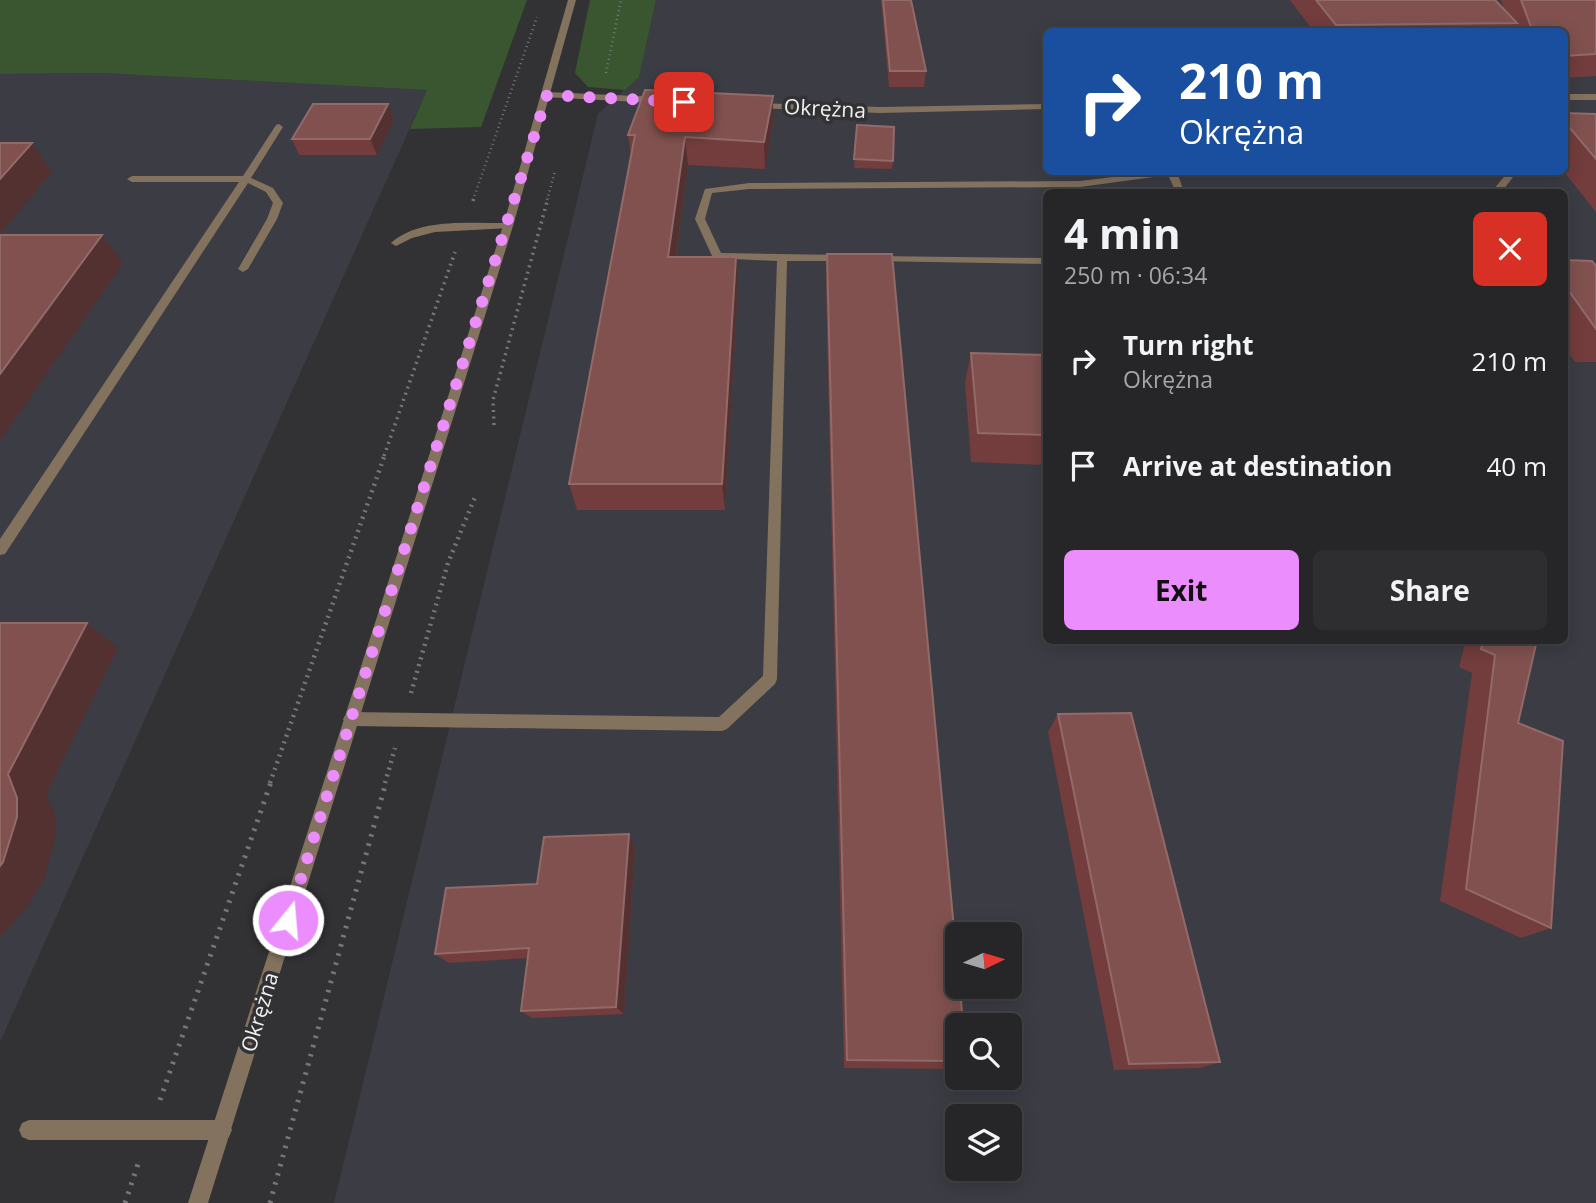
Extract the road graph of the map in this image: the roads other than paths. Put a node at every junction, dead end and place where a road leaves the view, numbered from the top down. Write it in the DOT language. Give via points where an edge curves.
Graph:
graph roads {
  1 [pos="572,0"];
  2 [pos="547,95"];
  3 [pos="1568,97"];
  4 [pos="1596,97"];
  5 [pos="670,101"];
  6 [pos="739,104"];
  7 [pos="1043,107"];
  8 [pos="279,127"];
  9 [pos="1149,175"];
  10 [pos="1510,175"];
  11 [pos="132,179"];
  12 [pos="246,179"];
  13 [pos="1499,189"];
  14 [pos="508,226"];
  15 [pos="396,243"];
  16 [pos="782,258"];
  17 [pos="851,258"];
  18 [pos="865,259"];
  19 [pos="1043,261"];
  20 [pos="243,269"];
  21 [pos="0,550"];
  22 [pos="351,719"];
  23 [pos="222,1129"];
  24 [pos="29,1130"];
  25 [pos="198,1203"];
  1 -- 2 [label="street, Okrężna"];
  2 -- 5 [label="street"];
  2 -- 14 [label="street, Okrężna"];
  3 -- 4 [label="street"];
  6 -- 7 [label="street, Okrężna" via="880,110"];
  8 -- 12 [label="street"];
  9 -- 16 [label="street" via="1080,184 749,186 708,191 699,219 717,256"];
  10 -- 13 [label="street"];
  11 -- 12 [label="street"];
  12 -- 20 [label="street" via="270,190 278,203"];
  12 -- 21 [label="street"];
  14 -- 15 [label="street" via="429,229"];
  14 -- 22 [label="street, Okrężna"];
  16 -- 17 [label="street"];
  16 -- 22 [label="street" via="770,679 722,724"];
  18 -- 19 [label="street"];
  22 -- 23 [label="street, Okrężna"];
  23 -- 24 [label="street"];
  23 -- 25 [label="street, Okrężna"];
}
